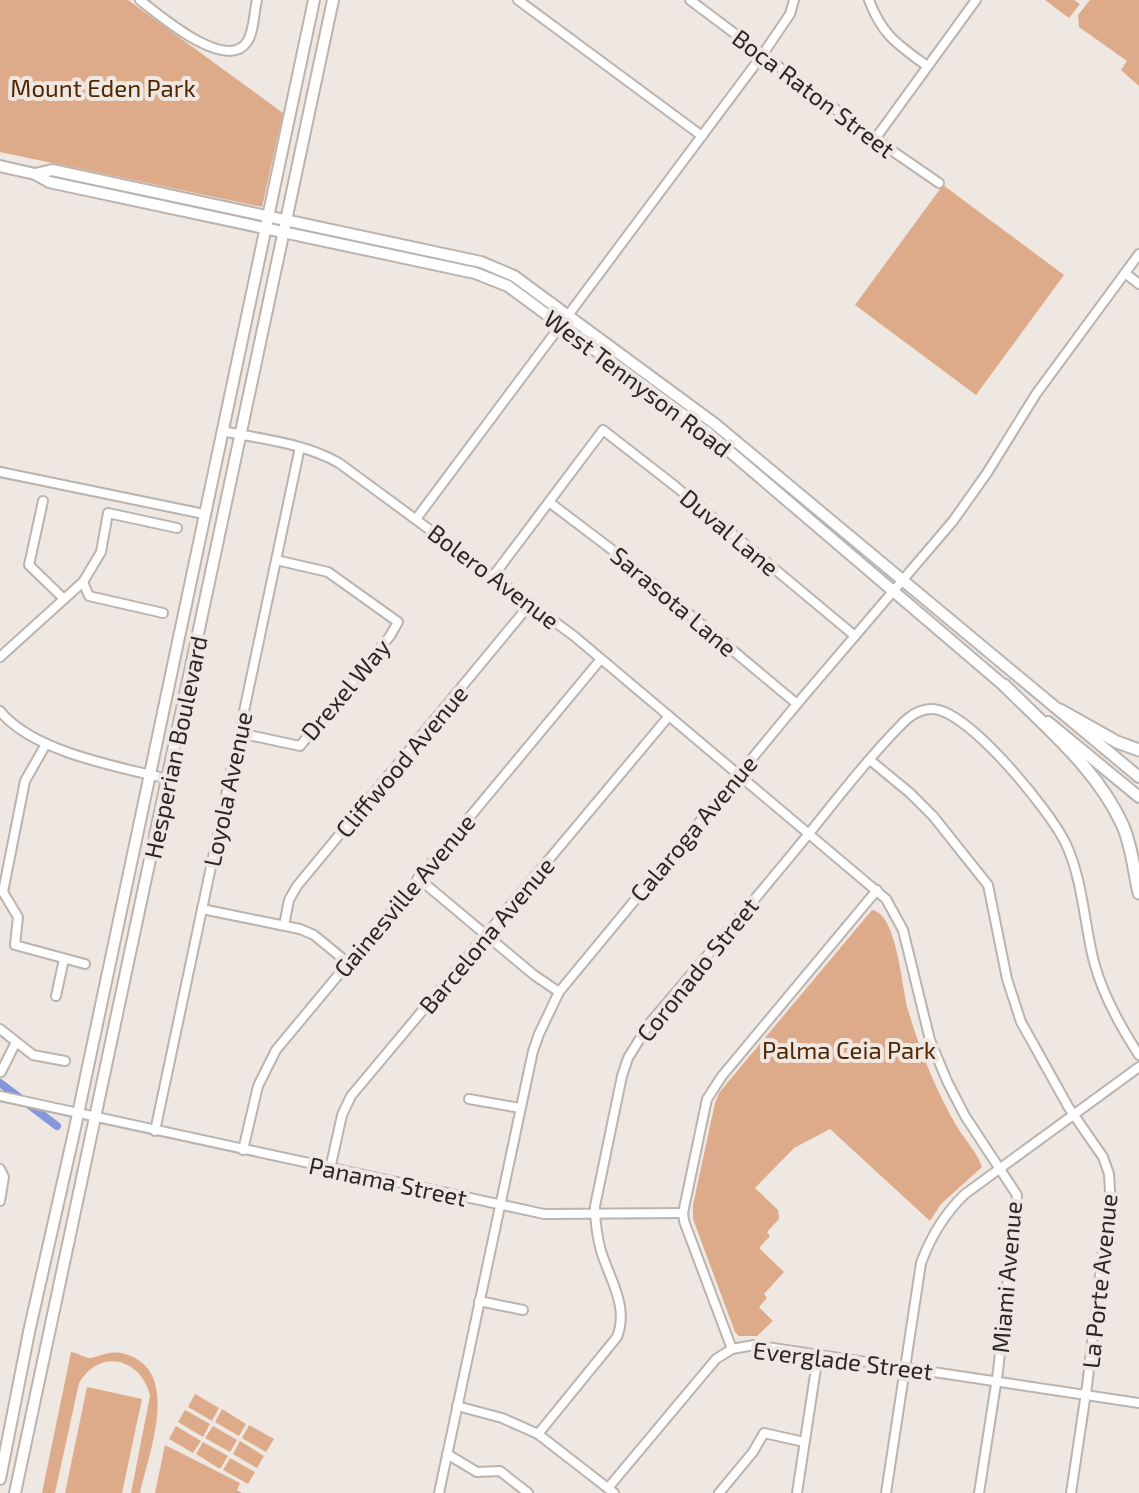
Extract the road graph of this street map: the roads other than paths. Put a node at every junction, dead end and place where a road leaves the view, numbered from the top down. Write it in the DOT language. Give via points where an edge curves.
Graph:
graph roads {
  1 [pos="140,0"];
  2 [pos="257,0"];
  3 [pos="314,0"];
  4 [pos="333,0"];
  5 [pos="518,0"];
  6 [pos="690,0"];
  7 [pos="794,0"];
  8 [pos="869,0"];
  9 [pos="976,0"];
  10 [pos="763,54"];
  11 [pos="927,66"];
  12 [pos="702,136"];
  13 [pos="875,139"];
  14 [pos="0,166"];
  15 [pos="35,174"];
  16 [pos="939,183"];
  17 [pos="267,215"];
  18 [pos="286,220"];
  19 [pos="264,229"];
  20 [pos="283,233"];
  21 [pos="1139,254"];
  22 [pos="1125,273"];
  23 [pos="1139,284"];
  24 [pos="564,320"];
  25 [pos="222,431"];
  26 [pos="240,435"];
  27 [pos="300,447"];
  28 [pos="0,472"];
  29 [pos="43,501"];
  30 [pos="549,502"];
  31 [pos="204,514"];
  32 [pos="416,519"];
  33 [pos="177,528"];
  34 [pos="276,560"];
  35 [pos="494,575"];
  36 [pos="902,579"];
  37 [pos="83,582"];
  38 [pos="892,590"];
  39 [pos="64,599"];
  40 [pos="531,603"];
  41 [pos="163,613"];
  42 [pos="855,636"];
  43 [pos="0,657"];
  44 [pos="601,659"];
  45 [pos="1004,685"];
  46 [pos="797,704"];
  47 [pos="1060,710"];
  48 [pos="0,711"];
  49 [pos="669,716"];
  50 [pos="239,733"];
  51 [pos="46,744"];
  52 [pos="1139,750"];
  53 [pos="870,760"];
  54 [pos="739,774"];
  55 [pos="150,775"];
  56 [pos="1139,777"];
  57 [pos="168,779"];
  58 [pos="1139,797"];
  59 [pos="809,833"];
  60 [pos="418,878"];
  61 [pos="877,890"];
  62 [pos="1139,893"];
  63 [pos="2,894"];
  64 [pos="202,909"];
  65 [pos="284,925"];
  66 [pos="485,935"];
  67 [pos="64,959"];
  68 [pos="348,963"];
  69 [pos="85,964"];
  70 [pos="559,992"];
  71 [pos="56,996"];
  72 [pos="0,1029"];
  73 [pos="16,1042"];
  74 [pos="1139,1055"];
  75 [pos="65,1061"];
  76 [pos="1139,1067"];
  77 [pos="1,1072"];
  78 [pos="0,1096"];
  79 [pos="469,1099"];
  80 [pos="520,1108"];
  81 [pos="1073,1114"];
  82 [pos="77,1115"];
  83 [pos="96,1118"];
  84 [pos="155,1131"];
  85 [pos="243,1150"];
  86 [pos="999,1168"];
  87 [pos="0,1169"];
  88 [pos="330,1169"];
  89 [pos="0,1201"];
  90 [pos="500,1205"];
  91 [pos="683,1213"];
  92 [pos="595,1214"];
  93 [pos="479,1301"];
  94 [pos="523,1310"];
  95 [pos="732,1349"];
  96 [pos="818,1355"];
  97 [pos="904,1367"];
  98 [pos="996,1380"];
  99 [pos="1086,1395"];
  100 [pos="1139,1403"];
  101 [pos="457,1406"];
  102 [pos="538,1434"];
  103 [pos="804,1442"];
  104 [pos="447,1454"];
  105 [pos="0,1479"];
  106 [pos="611,1491"];
  107 [pos="15,1493"];
  108 [pos="439,1493"];
  109 [pos="528,1493"];
  110 [pos="719,1493"];
  111 [pos="797,1493"];
  112 [pos="886,1493"];
  113 [pos="979,1493"];
  114 [pos="1071,1493"];
  1 -- 2 [label="street" via="207,46 231,51 249,40"];
  3 -- 17 [label="main road, Hesperian Boulevard"];
  4 -- 18 [label="main road, Hesperian Boulevard"];
  5 -- 12 [label="street"];
  6 -- 10 [label="street, Boca Raton Street"];
  7 -- 10 [label="street"];
  8 -- 11 [label="street" via="878,24"];
  9 -- 11 [label="street"];
  10 -- 12 [label="street"];
  10 -- 13 [label="street, Boca Raton Street"];
  11 -- 13 [label="street"];
  12 -- 24 [label="street"];
  13 -- 16 [label="street, Boca Raton Street"];
  14 -- 15 [label="main road, West Tennyson Road"];
  15 -- 17 [label="main road, West Tennyson Road" via="52,170"];
  15 -- 19 [label="main road, West Tennyson Road" via="49,182"];
  17 -- 18 [label="main road, West Tennyson Road"];
  17 -- 19 [label="main road, Hesperian Boulevard"];
  18 -- 20 [label="main road, Hesperian Boulevard"];
  18 -- 24 [label="main road, West Tennyson Road" via="481,262 514,276"];
  19 -- 20 [label="main road, West Tennyson Road"];
  19 -- 25 [label="main road, Hesperian Boulevard"];
  20 -- 24 [label="main road, West Tennyson Road" via="475,273"];
  20 -- 26 [label="main road, Hesperian Boulevard"];
  21 -- 22 [label="street, Calaroga Avenue"];
  22 -- 23 [label="street"];
  22 -- 36 [label="street, Calaroga Avenue" via="1036,394 970,498"];
  24 -- 32 [label="street"];
  24 -- 36 [label="main road, West Tennyson Road" via="715,424"];
  24 -- 38 [label="main road, West Tennyson Road" via="708,433"];
  25 -- 26 [label="street, Bolero Avenue"];
  25 -- 31 [label="main road, Hesperian Boulevard"];
  26 -- 27 [label="street, Bolero Avenue"];
  26 -- 57 [label="main road, Hesperian Boulevard"];
  27 -- 32 [label="street, Bolero Avenue" via="339,463"];
  27 -- 34 [label="street, Loyola Avenue"];
  28 -- 31 [label="street"];
  29 -- 39 [label="street" via="29,565"];
  30 -- 35 [label="street"];
  30 -- 42 [label="street, Duval Lane" via="603,430"];
  30 -- 46 [label="street, Sarasota Lane"];
  31 -- 55 [label="main road, Hesperian Boulevard"];
  32 -- 35 [label="street, Bolero Avenue"];
  33 -- 37 [label="street" via="108,513 101,552"];
  34 -- 50 [label="street, Loyola Avenue"];
  34 -- 50 [label="street, Drexel Way" via="328,572 398,622 300,746"];
  35 -- 40 [label="street, Bolero Avenue"];
  36 -- 38 [label="street, Calaroga Avenue"];
  36 -- 47 [label="main road, West Tennyson Road"];
  37 -- 39 [label="street"];
  37 -- 41 [label="street" via="89,596"];
  38 -- 42 [label="street, Calaroga Avenue"];
  38 -- 45 [label="main road, West Tennyson Road"];
  39 -- 43 [label="street"];
  40 -- 44 [label="street, Bolero Avenue"];
  40 -- 65 [label="street, Cliffwood Avenue" via="297,886"];
  42 -- 46 [label="street, Calaroga Avenue"];
  44 -- 49 [label="street, Bolero Avenue"];
  44 -- 60 [label="street, Gainesville Avenue"];
  45 -- 58 [label="main road, West Tennyson Road"];
  45 -- 62 [label="highway" via="1105,793 1124,828"];
  46 -- 54 [label="street, Calaroga Avenue"];
  47 -- 52 [label="highway"];
  47 -- 56 [label="main road, West Tennyson Road"];
  48 -- 51 [label="street"];
  49 -- 54 [label="street, Bolero Avenue"];
  49 -- 66 [label="street, Barcelona Avenue"];
  50 -- 64 [label="street, Loyola Avenue"];
  51 -- 55 [label="street"];
  51 -- 63 [label="street" via="25,781"];
  53 -- 59 [label="street, Coronado Street"];
  53 -- 74 [label="street, Coronado Street" via="901,724 932,709 968,726 992,749 1059,832 1075,866 1101,983"];
  53 -- 81 [label="street, La Porte Avenue" via="933,816 988,885 1021,1022"];
  54 -- 59 [label="street, Miami Avenue"];
  54 -- 70 [label="street, Calaroga Avenue"];
  55 -- 57 [label="street"];
  55 -- 82 [label="main road, Hesperian Boulevard"];
  57 -- 83 [label="main road, Hesperian Boulevard"];
  59 -- 61 [label="street, Miami Avenue"];
  59 -- 92 [label="street, Coronado Street" via="637,1040 622,1076"];
  60 -- 66 [label="street"];
  60 -- 68 [label="street, Gainesville Avenue"];
  61 -- 86 [label="street, Miami Avenue" via="903,930 930,1040 947,1081"];
  61 -- 91 [label="street" via="713,1087"];
  63 -- 67 [label="street" via="18,917 15,945"];
  64 -- 65 [label="street"];
  64 -- 84 [label="street, Loyola Avenue"];
  65 -- 68 [label="street" via="314,935"];
  66 -- 70 [label="street"];
  66 -- 88 [label="street, Barcelona Avenue" via="351,1096"];
  67 -- 69 [label="street"];
  67 -- 71 [label="street"];
  68 -- 85 [label="street, Gainesville Avenue" via="271,1057 258,1086"];
  70 -- 80 [label="street, Calaroga Avenue" via="539,1034"];
  72 -- 73 [label="street"];
  73 -- 75 [label="street" via="33,1055"];
  73 -- 77 [label="street"];
  76 -- 81 [label="street"];
  78 -- 82 [label="street, Panama Street"];
  79 -- 80 [label="street"];
  80 -- 90 [label="street, Calaroga Avenue"];
  81 -- 86 [label="street"];
  81 -- 99 [label="street, La Porte Avenue" via="1103,1157 1110,1191"];
  82 -- 83 [label="street, Panama Street"];
  82 -- 105 [label="main road, Hesperian Boulevard"];
  83 -- 84 [label="street, Panama Street"];
  83 -- 107 [label="main road, Hesperian Boulevard"];
  84 -- 85 [label="street, Panama Street"];
  85 -- 88 [label="street, Panama Street"];
  86 -- 97 [label="street" via="953,1206 930,1239 921,1263"];
  86 -- 98 [label="street, Miami Avenue" via="1017,1203"];
  87 -- 89 [label="street"];
  88 -- 90 [label="street, Panama Street"];
  90 -- 92 [label="street, Panama Street" via="544,1214"];
  90 -- 93 [label="street, Calaroga Avenue"];
  91 -- 92 [label="street, Panama Street"];
  91 -- 95 [label="street"];
  92 -- 102 [label="street, Coronado Street" via="622,1325"];
  93 -- 94 [label="street"];
  93 -- 101 [label="street, Calaroga Avenue"];
  95 -- 96 [label="street, Everglade Street" via="754,1345"];
  95 -- 106 [label="street, Everglade Street" via="716,1359"];
  96 -- 97 [label="street, Everglade Street"];
  96 -- 103 [label="street"];
  97 -- 98 [label="street, Everglade Street"];
  97 -- 112 [label="street"];
  98 -- 99 [label="street, Everglade Street"];
  98 -- 113 [label="street, Miami Avenue"];
  99 -- 100 [label="street, Everglade Street"];
  99 -- 114 [label="street, La Porte Avenue"];
  101 -- 102 [label="street"];
  101 -- 104 [label="street, Calaroga Avenue"];
  102 -- 106 [label="street"];
  103 -- 110 [label="street" via="764,1433"];
  103 -- 111 [label="street"];
  104 -- 108 [label="street, Calaroga Avenue"];
  104 -- 109 [label="street" via="477,1472 500,1471"];
}
